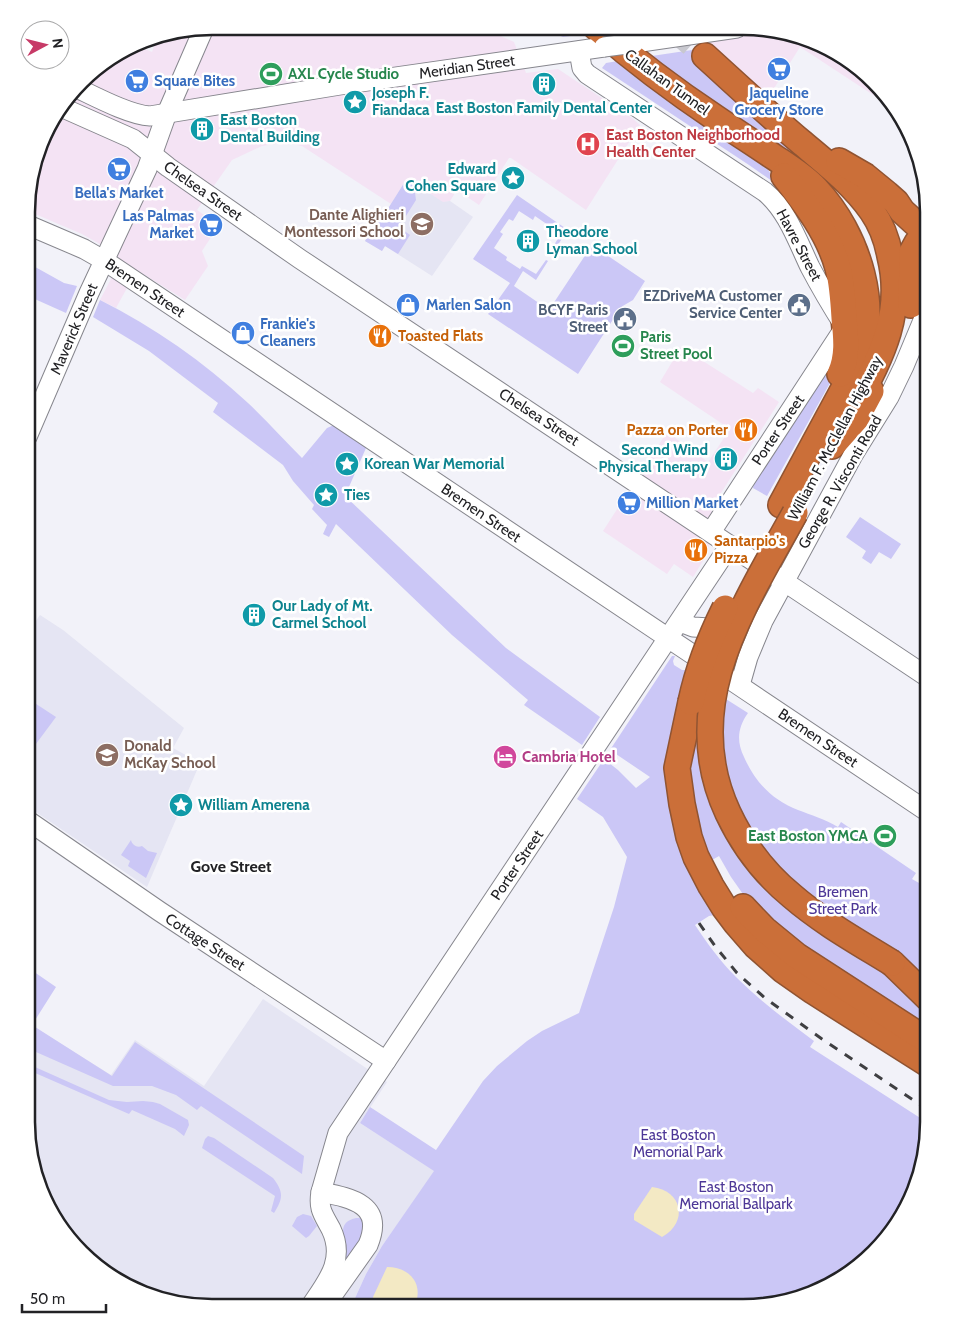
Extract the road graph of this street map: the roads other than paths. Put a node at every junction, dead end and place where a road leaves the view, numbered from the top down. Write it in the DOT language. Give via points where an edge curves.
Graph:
graph roads {
  1 [pos="201,35"];
  2 [pos="689,35"];
  3 [pos="600,37"];
  4 [pos="579,50"];
  5 [pos="705,56"];
  6 [pos="83,91"];
  7 [pos="68,110"];
  8 [pos="167,113"];
  9 [pos="799,140"];
  10 [pos="764,150"];
  11 [pos="152,154"];
  12 [pos="896,202"];
  13 [pos="920,209"];
  14 [pos="920,227"];
  15 [pos="35,228"];
  16 [pos="920,240"];
  17 [pos="105,261"];
  18 [pos="845,327"];
  19 [pos="920,328"];
  20 [pos="35,420"];
  21 [pos="826,421"];
  22 [pos="832,446"];
  23 [pos="788,509"];
  24 [pos="710,532"];
  25 [pos="730,545"];
  26 [pos="784,581"];
  27 [pos="680,622"];
  28 [pos="759,630"];
  29 [pos="669,638"];
  30 [pos="920,673"];
  31 [pos="740,686"];
  32 [pos="920,807"];
  33 [pos="35,826"];
  34 [pos="732,906"];
  35 [pos="892,963"];
  36 [pos="920,981"];
  37 [pos="920,990"];
  38 [pos="920,1036"];
  39 [pos="920,1059"];
  40 [pos="386,1061"];
  41 [pos="321,1192"];
  42 [pos="354,1200"];
  43 [pos="330,1227"];
  44 [pos="315,1299"];
  45 [pos="330,1299"];
  1 -- 8 [label="main road, Maverick Street"];
  2 -- 3 [label="main road, Meridian Street, bridge" via="634,43"];
  3 -- 4 [label="main road, Meridian Street"];
  3 -- 10 [label="highway, Callahan Tunnel"];
  4 -- 8 [label="main road, Meridian Street"];
  4 -- 18 [label="main road, Havre Street" via="582,70 586,74 772,198 784,214"];
  5 -- 9 [label="highway"];
  6 -- 8 [label="main road, Meridian Street" via="144,116"];
  7 -- 11 [label="main road, Chelsea Street" via="133,139"];
  8 -- 11 [label="main road, Maverick Street"];
  9 -- 12 [label="highway" via="854,169"];
  9 -- 22 [label="highway, William F. McClellan Highway" via="851,187 873,212 887,243 894,278 894,309 887,339"];
  10 -- 18 [label="highway" via="816,219 834,254"];
  10 -- 21 [label="highway, William F. McClellan Highway" via="805,179 823,197 847,236 862,278 866,314 864,344 855,368"];
  11 -- 17 [label="main road, Maverick Street"];
  11 -- 24 [label="main road, Chelsea Street" via="292,253"];
  12 -- 13 [label="highway" via="914,210"];
  12 -- 14 [label="highway"];
  15 -- 17 [label="main road, Bremen Street"];
  16 -- 22 [label="highway" via="912,252 912,298 903,333 856,419"];
  17 -- 20 [label="main road, Maverick Street"];
  17 -- 29 [label="main road, Bremen Street"];
  18 -- 21 [label="highway" via="846,354"];
  18 -- 24 [label="main road, Porter Street"];
  19 -- 26 [label="main road, George R. Visconti Road" via="888,397"];
  21 -- 23 [label="highway, William F. McClellan Highway"];
  22 -- 23 [label="highway, William F. McClellan Highway"];
  23 -- 34 [label="highway, William F. McClellan Highway, bridge" via="742,575 714,630 700,666 677,768 683,815 696,857 711,886"];
  23 -- 35 [label="highway, William F. McClellan Highway, bridge" via="722,657 710,714 713,768 734,826 766,872 804,906"];
  24 -- 25 [label="main road, Chelsea Street"];
  25 -- 26 [label="main road, Chelsea Street"];
  25 -- 27 [label="main road, Porter Street"];
  26 -- 28 [label="main road, George R. Visconti Road"];
  26 -- 30 [label="main road, Chelsea Street"];
  27 -- 28 [label="main road" via="698,628"];
  27 -- 29 [label="main road, Porter Street"];
  28 -- 31 [label="main road, George R. Visconti Road"];
  29 -- 31 [label="main road, Bremen Street"];
  29 -- 40 [label="main road, Porter Street"];
  31 -- 32 [label="main road, Bremen Street"];
  33 -- 40 [label="main road, Cottage Street"];
  34 -- 38 [label="highway" via="793,953"];
  34 -- 39 [label="highway" via="756,946 789,975"];
  35 -- 36 [label="highway, William F. McClellan Highway"];
  35 -- 37 [label="highway"];
  40 -- 41 [label="main road, Porter Street" via="338,1132"];
  41 -- 42 [label="main road"];
  41 -- 43 [label="main road, Porter Street" via="321,1211"];
  42 -- 43 [label="main road" via="345,1200 334,1206 329,1218"];
  42 -- 45 [label="main road" via="367,1209 372,1218 370,1239"];
  43 -- 44 [label="main road, Porter Street" via="336,1244 336,1261"];
}
